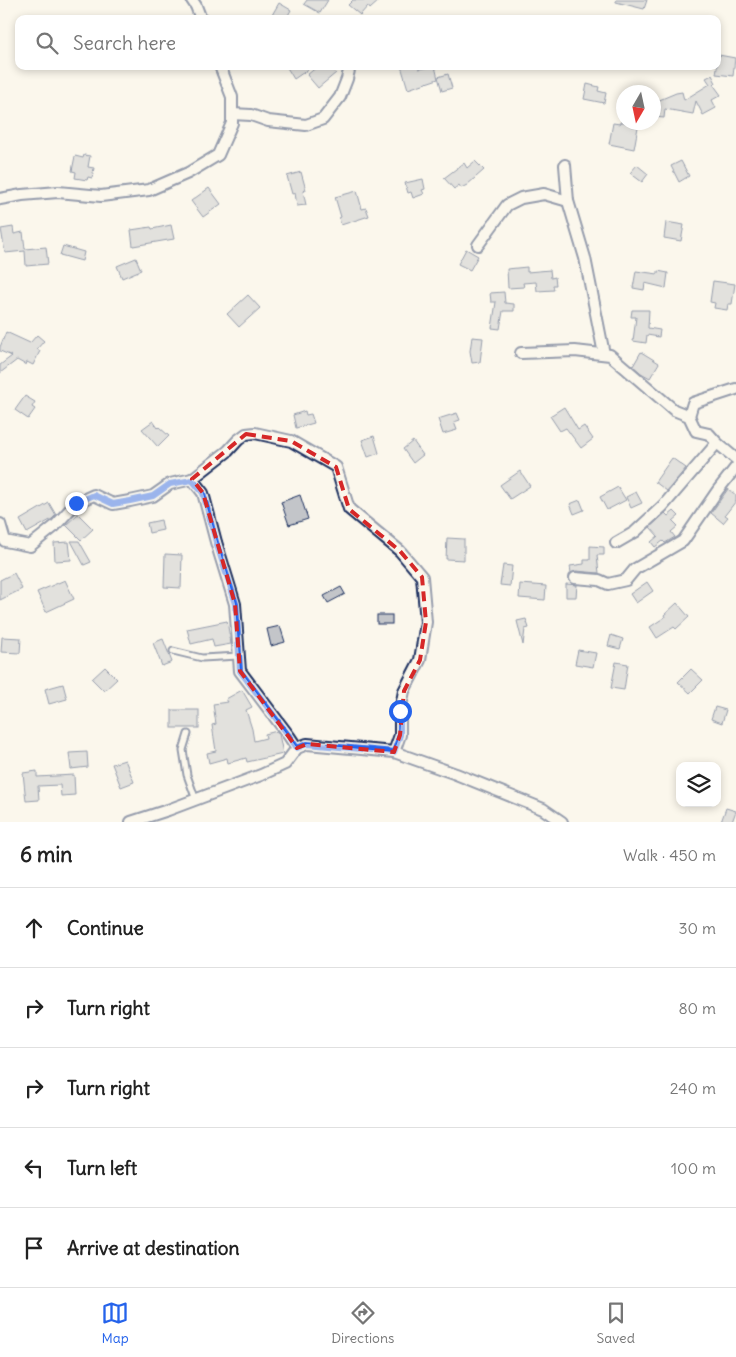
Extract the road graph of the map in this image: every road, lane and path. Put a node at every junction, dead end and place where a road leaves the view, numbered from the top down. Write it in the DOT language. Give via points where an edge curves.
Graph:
graph roads {
  1 [pos="192,0"];
  2 [pos="199,15"];
  3 [pos="222,70"];
  4 [pos="349,70"];
  5 [pos="232,114"];
  6 [pos="565,165"];
  7 [pos="0,199"];
  8 [pos="568,201"];
  9 [pos="478,246"];
  10 [pos="521,353"];
  11 [pos="604,354"];
  12 [pos="736,389"];
  13 [pos="688,416"];
  14 [pos="717,443"];
  15 [pos="736,459"];
  16 [pos="736,467"];
  17 [pos="192,480"];
  18 [pos="0,524"];
  19 [pos="2,543"];
  20 [pos="616,544"];
  21 [pos="575,578"];
  22 [pos="173,651"];
  23 [pos="239,656"];
  24 [pos="188,734"];
  25 [pos="297,748"];
  26 [pos="394,752"];
  27 [pos="196,800"];
  28 [pos="131,822"];
  29 [pos="562,822"];
  1 -- 2 [label="street"];
  3 -- 5 [label="street" via="232,97"];
  4 -- 5 [label="street" via="340,97 323,118 306,125"];
  5 -- 7 [label="street" via="232,123 218,155 149,190 100,196 58,192"];
  6 -- 8 [label="street"];
  8 -- 9 [label="street" via="544,194 521,198 508,205"];
  8 -- 11 [label="street" via="585,258"];
  10 -- 11 [label="street"];
  11 -- 13 [label="street" via="610,355 674,410"];
  12 -- 13 [label="street" via="693,403"];
  13 -- 14 [label="street" via="696,431 709,434"];
  14 -- 15 [label="street"];
  14 -- 20 [label="street" via="663,506 635,532"];
  16 -- 21 [label="street" via="683,541 635,569 626,580 608,584"];
  17 -- 19 [label="street" via="170,484 153,496 113,504 94,495 76,503 30,546"];
  17 -- 23 [label="street" via="203,493 236,604"];
  17 -- 26 [label="street" via="246,434 291,441 336,467 350,509 400,551 422,577 426,622 420,660 404,691 400,735"];
  18 -- 19 [label="street"];
  22 -- 23 [label="lane" via="202,658"];
  23 -- 25 [label="street" via="240,671"];
  24 -- 27 [label="lane" via="183,750"];
  25 -- 26 [label="street" via="307,744"];
  25 -- 27 [label="street" via="285,764"];
  26 -- 29 [label="street" via="543,809"];
  27 -- 28 [label="street"];
}
